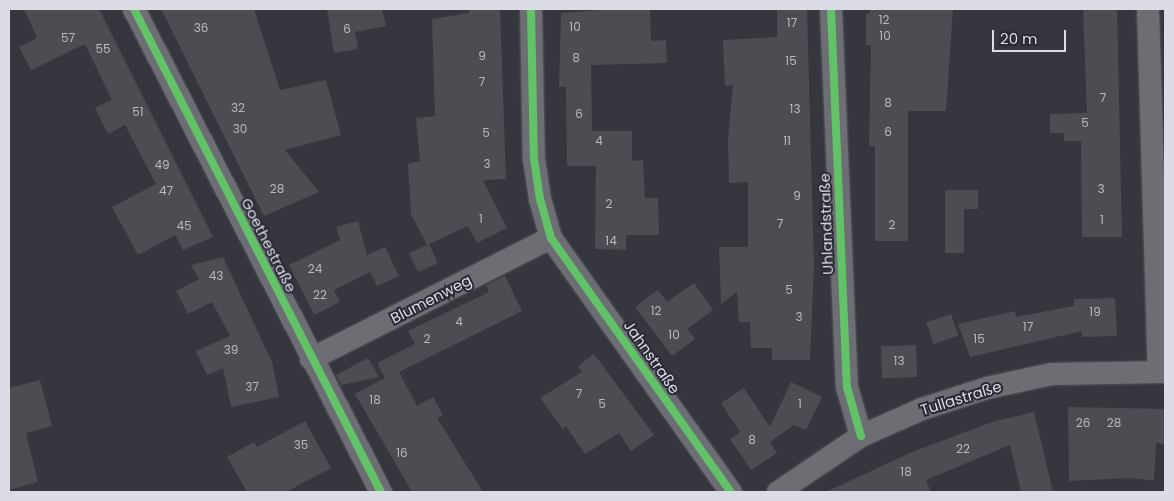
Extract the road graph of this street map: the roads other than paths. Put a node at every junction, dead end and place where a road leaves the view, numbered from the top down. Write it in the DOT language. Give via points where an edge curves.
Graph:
graph roads {
  1 [pos="134,9"];
  2 [pos="531,9"];
  3 [pos="831,9"];
  4 [pos="1148,9"];
  5 [pos="551,238"];
  6 [pos="311,359"];
  7 [pos="1162,371"];
  8 [pos="861,436"];
  9 [pos="381,492"];
  10 [pos="731,492"];
  11 [pos="778,492"];
  1 -- 6 [label="street, Goethestraße"];
  2 -- 5 [label="street, Jahnstraße" via="534,159 540,199"];
  3 -- 8 [label="street, Uhlandstraße" via="847,387"];
  4 -- 7 [label="street"];
  5 -- 6 [label="street, Blumenweg"];
  5 -- 10 [label="street, Jahnstraße"];
  6 -- 9 [label="street, Goethestraße"];
  7 -- 8 [label="street, Tullastraße" via="1043,376 987,388 922,409"];
  8 -- 11 [label="street, Tullastraße"];
}
